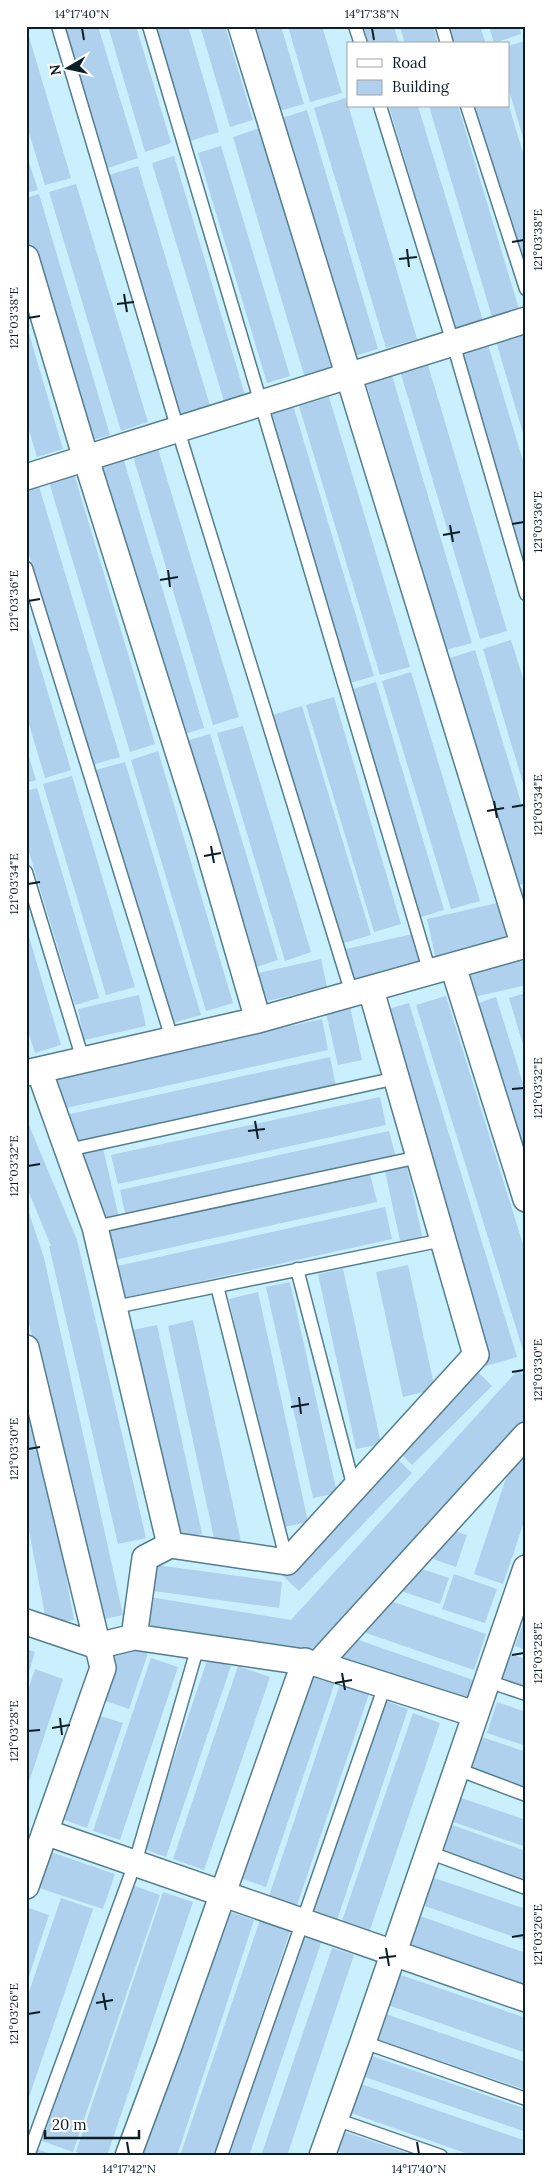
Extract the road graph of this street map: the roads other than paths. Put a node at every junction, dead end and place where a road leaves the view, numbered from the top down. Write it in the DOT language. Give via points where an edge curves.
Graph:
graph roads {
  1 [pos="58,26"];
  2 [pos="149,26"];
  3 [pos="241,26"];
  4 [pos="355,26"];
  5 [pos="442,26"];
  6 [pos="360,42"];
  7 [pos="446,42"];
  8 [pos="381,108"];
  9 [pos="468,108"];
  10 [pos="26,258"];
  11 [pos="526,289"];
  12 [pos="526,320"];
  13 [pos="453,343"];
  14 [pos="350,376"];
  15 [pos="262,404"];
  16 [pos="178,430"];
  17 [pos="86,458"];
  18 [pos="26,477"];
  19 [pos="26,568"];
  20 [pos="526,594"];
  21 [pos="26,872"];
  22 [pos="525,945"];
  23 [pos="441,969"];
  24 [pos="362,992"];
  25 [pos="258,1020"];
  26 [pos="172,1040"];
  27 [pos="83,1060"];
  28 [pos="33,1071"];
  29 [pos="396,1078"];
  30 [pos="68,1150"];
  31 [pos="419,1157"];
  32 [pos="526,1199"];
  33 [pos="95,1227"];
  34 [pos="443,1240"];
  35 [pos="298,1269"];
  36 [pos="217,1286"];
  37 [pos="114,1306"];
  38 [pos="26,1348"];
  39 [pos="526,1435"];
  40 [pos="354,1488"];
  41 [pos="170,1545"];
  42 [pos="287,1562"];
  43 [pos="526,1568"];
  44 [pos="520,1602"];
  45 [pos="26,1622"];
  46 [pos="134,1637"];
  47 [pos="97,1646"];
  48 [pos="198,1646"];
  49 [pos="311,1662"];
  50 [pos="487,1681"];
  51 [pos="385,1685"];
  52 [pos="526,1694"];
  53 [pos="475,1714"];
  54 [pos="457,1769"];
  55 [pos="526,1795"];
  56 [pos="45,1832"];
  57 [pos="428,1852"];
  58 [pos="135,1863"];
  59 [pos="26,1886"];
  60 [pos="526,1888"];
  61 [pos="223,1894"];
  62 [pos="302,1921"];
  63 [pos="393,1954"];
  64 [pos="526,1999"];
  65 [pos="363,2042"];
  66 [pos="526,2098"];
  67 [pos="335,2119"];
  68 [pos="28,2156"];
  69 [pos="128,2156"];
  70 [pos="222,2156"];
  71 [pos="322,2156"];
  72 [pos="441,2156"];
  1 -- 16 [label="lane"];
  2 -- 15 [label="lane"];
  3 -- 14 [label="street"];
  4 -- 6 [label="lane"];
  5 -- 7 [label="lane"];
  8 -- 13 [label="lane"];
  9 -- 11 [label="lane"];
  10 -- 17 [label="street"];
  12 -- 13 [label="street"];
  13 -- 14 [label="street"];
  13 -- 20 [label="lane"];
  14 -- 15 [label="street"];
  14 -- 22 [label="street"];
  15 -- 16 [label="street"];
  15 -- 23 [label="lane"];
  16 -- 17 [label="street"];
  16 -- 24 [label="lane"];
  17 -- 18 [label="street"];
  17 -- 25 [label="street" via="204,834"];
  19 -- 26 [label="lane"];
  21 -- 27 [label="lane"];
  22 -- 23 [label="street"];
  23 -- 24 [label="street"];
  23 -- 32 [label="street"];
  24 -- 25 [label="street"];
  24 -- 29 [label="street"];
  25 -- 26 [label="street"];
  26 -- 27 [label="street"];
  27 -- 28 [label="street"];
  28 -- 30 [label="street"];
  29 -- 30 [label="lane"];
  29 -- 31 [label="street"];
  30 -- 33 [label="street"];
  31 -- 33 [label="lane"];
  31 -- 34 [label="street"];
  33 -- 37 [label="street"];
  34 -- 35 [label="lane"];
  34 -- 40 [label="street" via="476,1354"];
  35 -- 36 [label="lane"];
  35 -- 40 [label="lane"];
  36 -- 37 [label="lane"];
  36 -- 42 [label="lane"];
  37 -- 41 [label="street"];
  38 -- 47 [label="street"];
  39 -- 49 [label="street"];
  40 -- 42 [label="street"];
  41 -- 42 [label="street"];
  41 -- 46 [label="street" via="145,1558"];
  43 -- 44 [label="street"];
  44 -- 50 [label="street"];
  45 -- 47 [label="street"];
  46 -- 47 [label="street"];
  46 -- 48 [label="street"];
  47 -- 56 [label="street" via="103,1668"];
  48 -- 49 [label="street"];
  48 -- 58 [label="lane"];
  49 -- 51 [label="street"];
  49 -- 61 [label="street"];
  50 -- 52 [label="lane"];
  50 -- 53 [label="street"];
  51 -- 53 [label="street"];
  51 -- 62 [label="lane"];
  53 -- 54 [label="street"];
  54 -- 55 [label="lane"];
  54 -- 57 [label="street"];
  56 -- 58 [label="street"];
  56 -- 59 [label="street"];
  57 -- 60 [label="lane"];
  57 -- 63 [label="street"];
  58 -- 61 [label="street"];
  58 -- 68 [label="lane"];
  61 -- 62 [label="street"];
  61 -- 69 [label="street"];
  62 -- 63 [label="street"];
  62 -- 70 [label="lane"];
  63 -- 64 [label="street"];
  63 -- 65 [label="street"];
  65 -- 66 [label="lane"];
  65 -- 67 [label="street"];
  67 -- 71 [label="street"];
  67 -- 72 [label="lane"];
}
